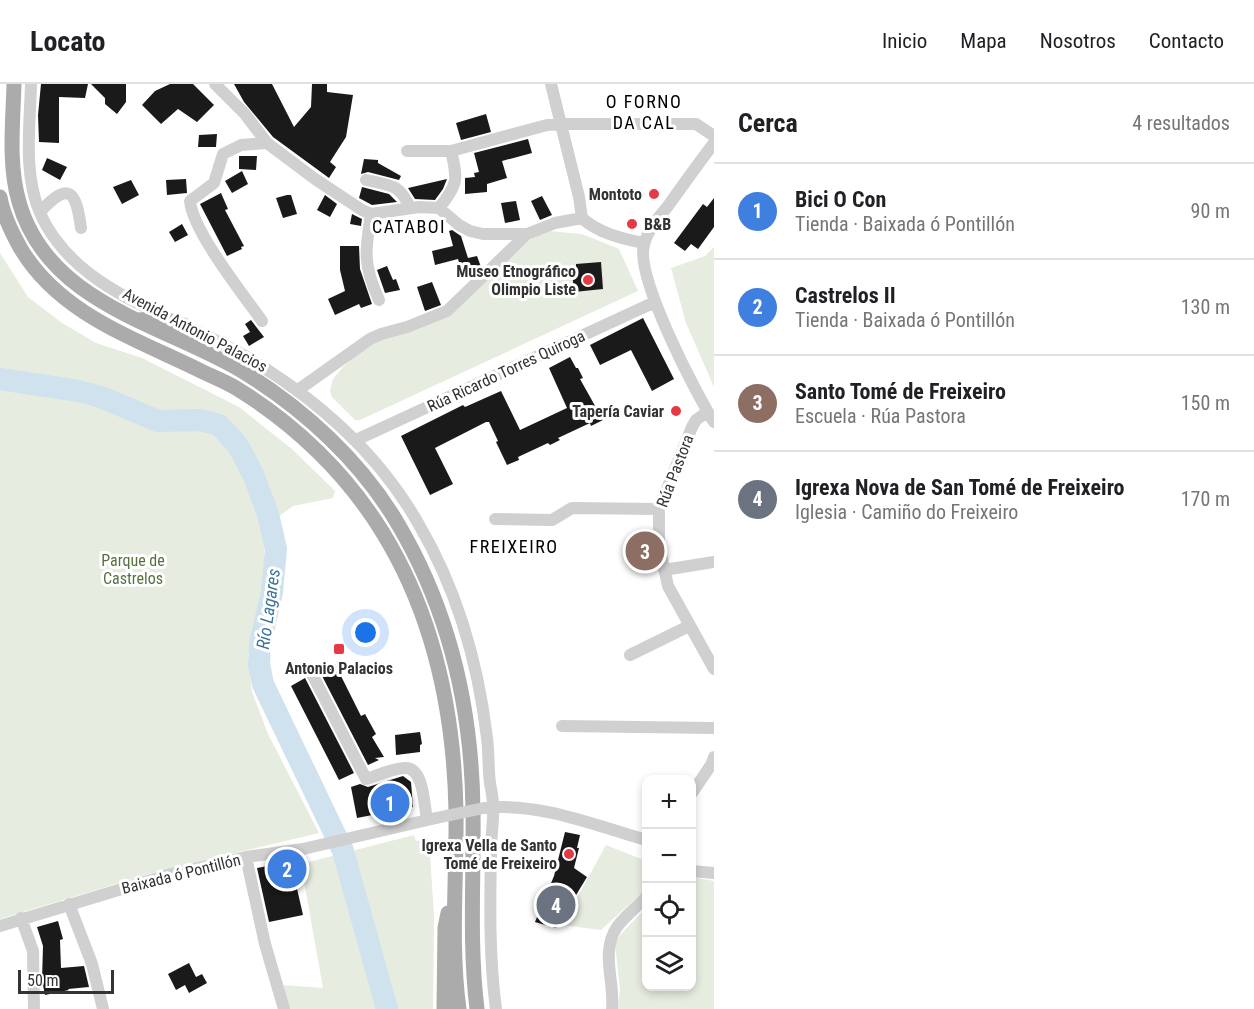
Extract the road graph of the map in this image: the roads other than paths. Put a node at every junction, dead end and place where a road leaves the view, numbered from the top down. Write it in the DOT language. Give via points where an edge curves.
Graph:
graph roads {
  1 [pos="14,84"];
  2 [pos="31,84"];
  3 [pos="215,84"];
  4 [pos="551,84"];
  5 [pos="562,124"];
  6 [pos="714,136"];
  7 [pos="267,143"];
  8 [pos="714,143"];
  9 [pos="407,151"];
  10 [pos="451,151"];
  11 [pos="366,180"];
  12 [pos="0,197"];
  13 [pos="410,208"];
  14 [pos="439,208"];
  15 [pos="40,212"];
  16 [pos="370,214"];
  17 [pos="582,218"];
  18 [pos="81,228"];
  19 [pos="527,234"];
  20 [pos="644,243"];
  21 [pos="379,300"];
  22 [pos="655,302"];
  23 [pos="136,320"];
  24 [pos="262,321"];
  25 [pos="184,325"];
  26 [pos="298,390"];
  27 [pos="711,417"];
  28 [pos="356,440"];
  29 [pos="659,509"];
  30 [pos="495,519"];
  31 [pos="714,562"];
  32 [pos="664,570"];
  33 [pos="689,626"];
  34 [pos="630,655"];
  35 [pos="714,669"];
  36 [pos="312,674"];
  37 [pos="562,726"];
  38 [pos="714,728"];
  39 [pos="714,757"];
  40 [pos="696,786"];
  41 [pos="489,808"];
  42 [pos="432,819"];
  43 [pos="642,839"];
  44 [pos="246,857"];
  45 [pos="696,871"];
  46 [pos="714,873"];
  47 [pos="455,884"];
  48 [pos="642,901"];
  49 [pos="69,904"];
  50 [pos="21,918"];
  51 [pos="0,926"];
  52 [pos="34,1009"];
  53 [pos="103,1009"];
  54 [pos="284,1009"];
  55 [pos="444,1009"];
  56 [pos="459,1009"];
  57 [pos="477,1009"];
  58 [pos="496,1009"];
  59 [pos="612,1009"];
  1 -- 23 [label="main road, Avenida Antonio Palacios" via="13,169 19,203 29,228 62,273"];
  2 -- 15 [label="street" via="29,159"];
  3 -- 7 [label="street"];
  4 -- 5 [label="street"];
  5 -- 6 [label="street" via="696,124"];
  5 -- 10 [label="street"];
  5 -- 17 [label="street"];
  7 -- 16 [label="street"];
  7 -- 24 [label="street" via="241,145 223,154 214,183 190,201 196,222 211,248"];
  8 -- 20 [label="street"];
  9 -- 10 [label="street"];
  10 -- 14 [label="street" via="455,185"];
  11 -- 13 [label="street" via="398,189"];
  12 -- 47 [label="main road, Avenida Antonio Palacios" via="13,236 30,264 59,294 76,308 121,332 234,387 280,418 333,467 369,512 415,596 444,690 454,777"];
  13 -- 14 [label="street"];
  13 -- 16 [label="street"];
  14 -- 19 [label="street" via="470,231"];
  15 -- 18 [label="street" via="56,196 67,193 74,196"];
  15 -- 25 [label="street" via="73,259 98,280"];
  16 -- 21 [label="street" via="367,268"];
  17 -- 19 [label="street"];
  17 -- 20 [label="street" via="589,225"];
  19 -- 26 [label="street" via="447,311 370,339"];
  20 -- 22 [label="street" via="644,271"];
  22 -- 27 [label="street"];
  22 -- 28 [label="street, Rúa Ricardo Torres Quiroga"];
  23 -- 25 [label="main road" via="158,319"];
  23 -- 57 [label="main road, Avenida Antonio Palacios" via="241,370 291,404 333,442 384,501 430,586 453,652 466,718 472,787"];
  25 -- 26 [label="street" via="241,354"];
  26 -- 28 [label="street"];
  27 -- 29 [label="street, Rúa Pastora" via="696,420 692,427"];
  28 -- 41 [label="street" via="393,483 418,522 457,604 479,683 488,740"];
  29 -- 30 [label="street" via="572,508 552,520"];
  29 -- 32 [label="street, Rúa Pastora"];
  31 -- 32 [label="street"];
  32 -- 33 [label="street, Rúa Pastora"];
  33 -- 34 [label="street"];
  33 -- 35 [label="street, Rúa Pastora"];
  36 -- 42 [label="street" via="366,779 405,768 414,770"];
  37 -- 38 [label="street"];
  39 -- 40 [label="street"];
  41 -- 42 [label="street, Baixada ó Pontillón, bridge"];
  41 -- 43 [label="street, Baixada ó Pontillón" via="518,807 548,813"];
  41 -- 58 [label="street"];
  42 -- 44 [label="street, Baixada ó Pontillón" via="308,848"];
  44 -- 49 [label="street, Baixada ó Pontillón"];
  44 -- 54 [label="street"];
  45 -- 46 [label="street"];
  47 -- 55 [label="main road" via="445,928"];
  47 -- 56 [label="main road, Avenida Antonio Palacios"];
  48 -- 59 [label="street" via="618,926 609,947"];
  49 -- 50 [label="street, Baixada ó Pontillón"];
  49 -- 53 [label="street" via="92,964"];
  50 -- 51 [label="street, Baixada ó Pontillón"];
  50 -- 52 [label="street" via="33,951"];
}
